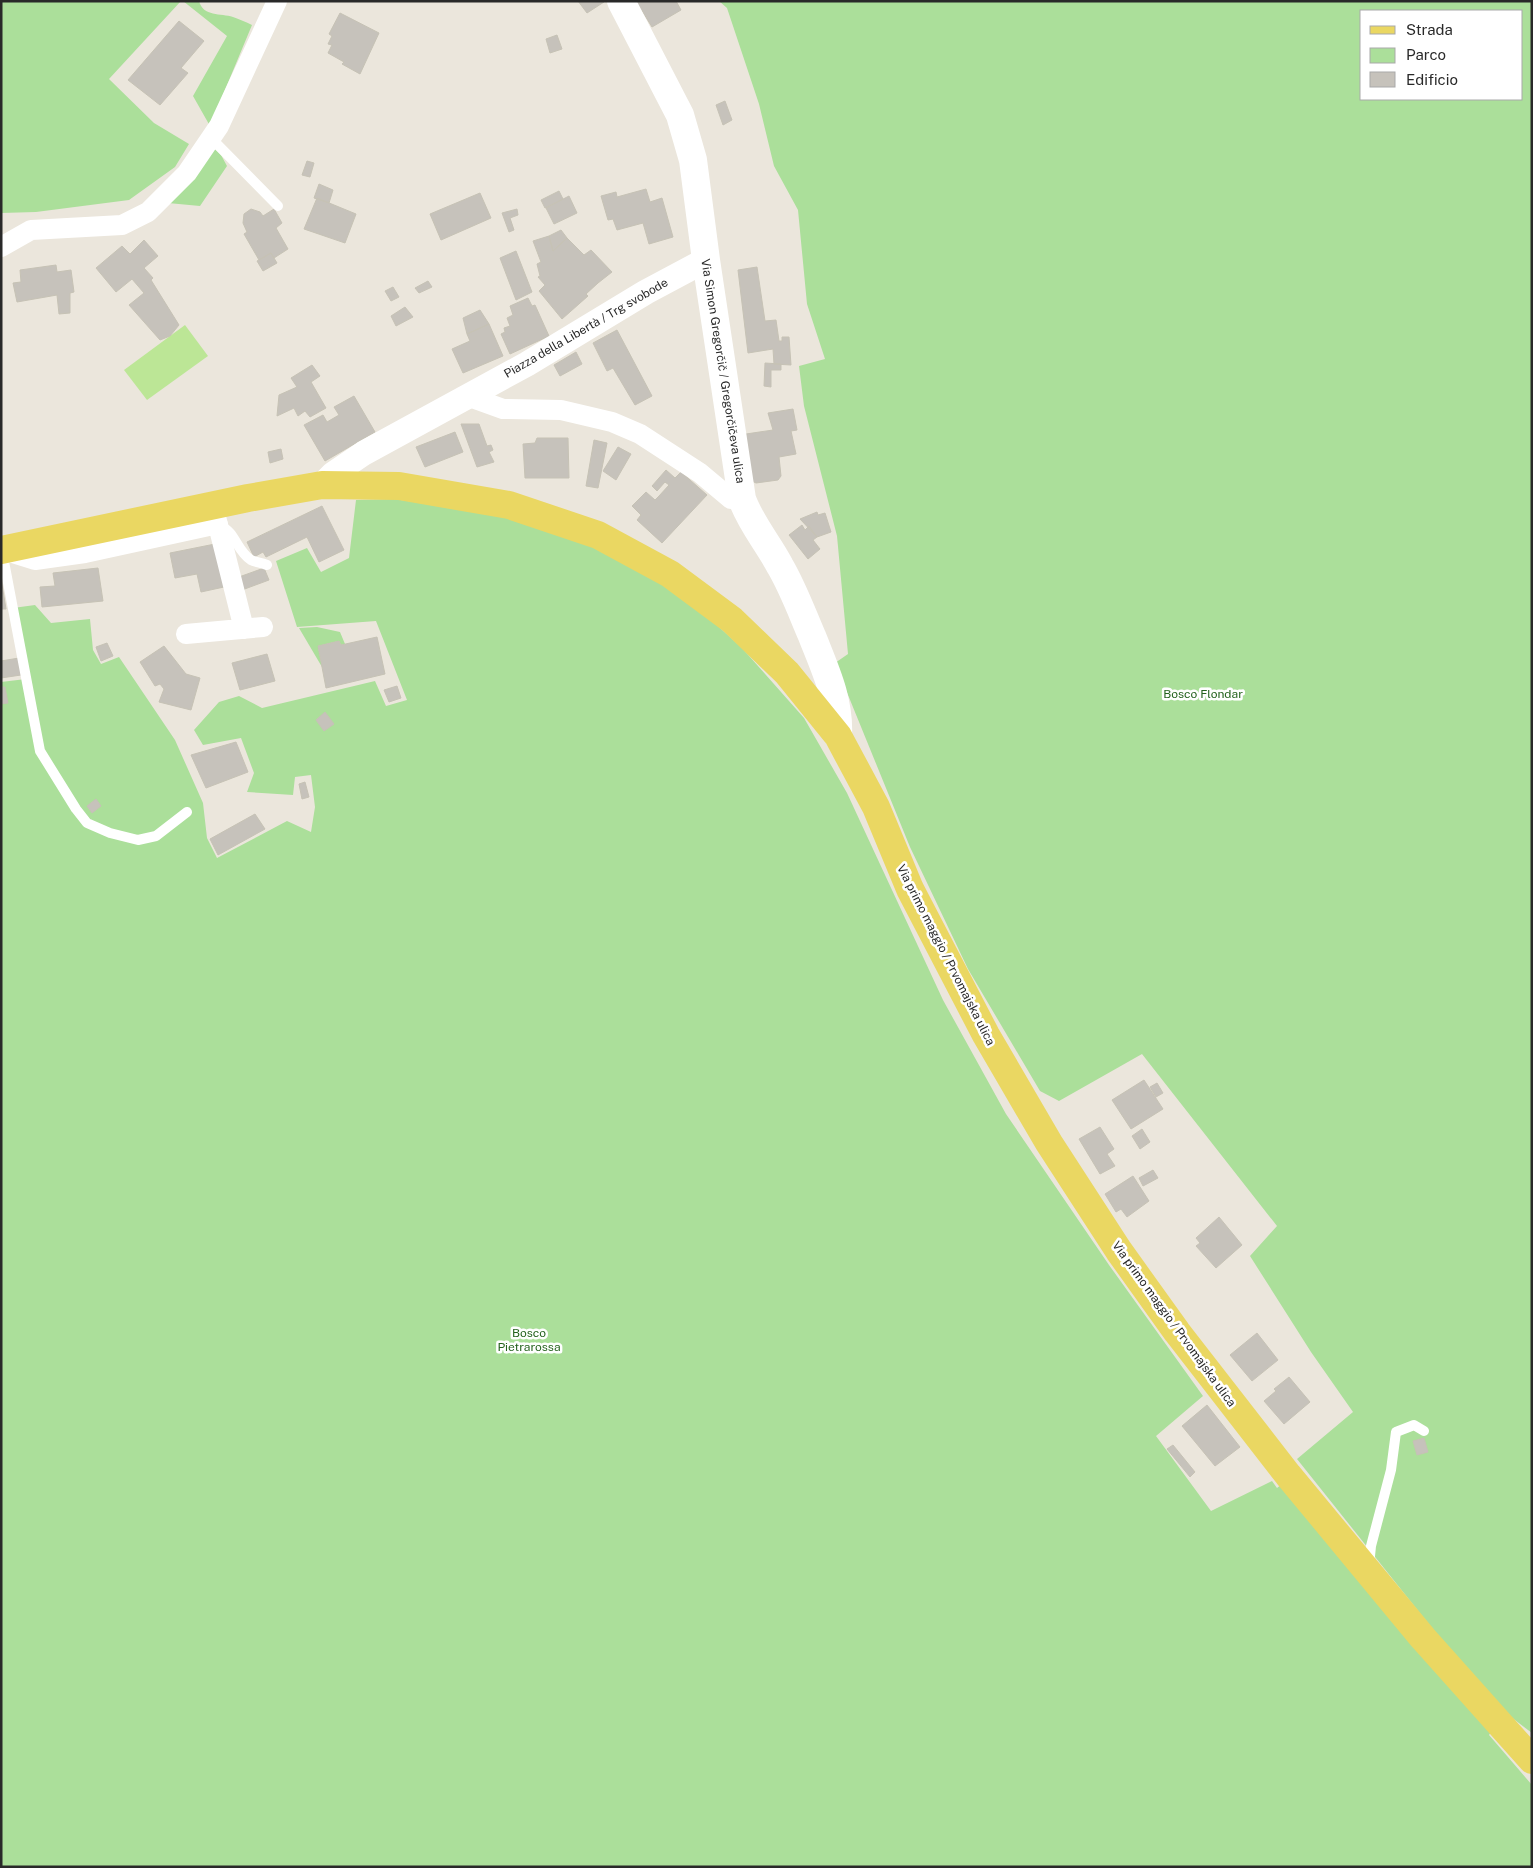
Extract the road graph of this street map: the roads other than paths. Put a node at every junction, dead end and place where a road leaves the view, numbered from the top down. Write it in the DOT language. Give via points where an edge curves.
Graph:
graph roads {
  1 [pos="277,1"];
  2 [pos="621,1"];
  3 [pos="211,138"];
  4 [pos="278,206"];
  5 [pos="1,246"];
  6 [pos="706,260"];
  7 [pos="467,396"];
  8 [pos="322,485"];
  9 [pos="742,499"];
  10 [pos="216,515"];
  11 [pos="2,550"];
  12 [pos="266,565"];
  13 [pos="186,634"];
  14 [pos="838,736"];
  15 [pos="187,812"];
  16 [pos="1424,1431"];
  17 [pos="1368,1572"];
  18 [pos="1532,1760"];
  1 -- 3 [label="street"];
  2 -- 6 [label="main road, Via Simon Gregorčič / Gregorčičeva ulica" via="680,115 693,160"];
  3 -- 4 [label="lane"];
  3 -- 5 [label="street" via="187,173 148,212 122,225 31,230"];
  6 -- 7 [label="street, Piazza della Libertà / Trg svobode"];
  6 -- 9 [label="main road, Via Simon Gregorčič / Gregorčičeva ulica"];
  7 -- 8 [label="street, Piazza della Libertà / Trg svobode" via="364,453"];
  7 -- 9 [label="street" via="503,410 561,410 612,422 640,434 700,473 731,499"];
  8 -- 10 [label="main road, Via primo maggio / Prvomajska ulica"];
  8 -- 14 [label="main road, Via primo maggio / Prvomajska ulica" via="399,486 460,495 509,505 598,535 670,574 732,620 787,673"];
  9 -- 14 [label="main road, Via Simon Gregorčič / Gregorčičeva ulica" via="749,516 781,566 803,615 833,690"];
  10 -- 11 [label="main road, Via primo maggio / Prvomajska ulica"];
  10 -- 12 [label="lane" via="238,547 251,560"];
  10 -- 13 [label="street" via="254,628"];
  11 -- 15 [label="lane" via="40,751 76,809 87,822 110,833 138,840 156,836"];
  14 -- 17 [label="main road, Via primo maggio / Prvomajska ulica" via="876,807 910,889 986,1035 1050,1143 1119,1251 1171,1324"];
  16 -- 17 [label="lane" via="1414,1425 1396,1432 1391,1470 1371,1546"];
  17 -- 18 [label="main road, Via primo maggio / Prvomajska ulica"];
}
